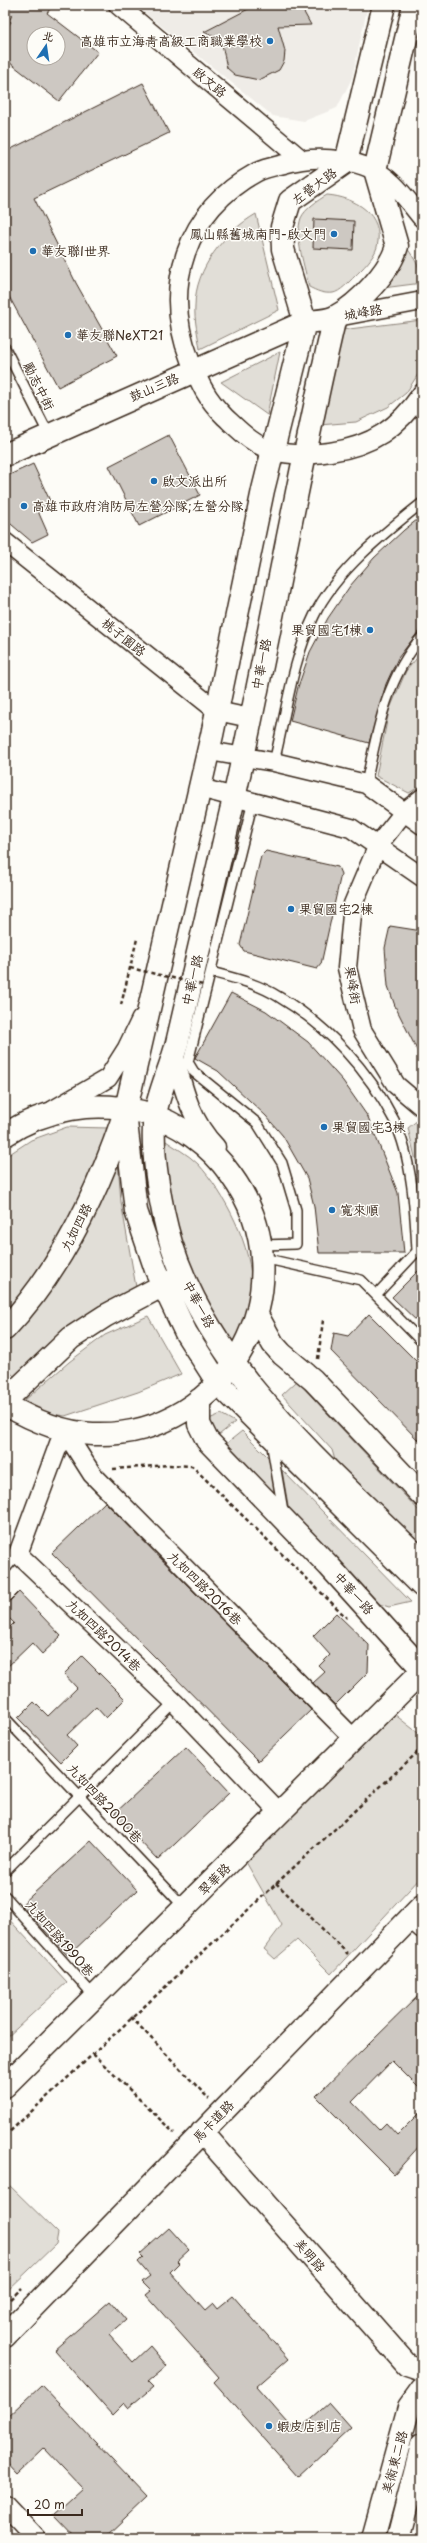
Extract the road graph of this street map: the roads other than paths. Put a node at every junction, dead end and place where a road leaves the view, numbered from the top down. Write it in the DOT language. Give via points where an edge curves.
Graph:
graph roads {
  1 [pos="118,5"];
  2 [pos="384,5"];
  3 [pos="414,5"];
  4 [pos="301,159"];
  5 [pos="339,161"];
  6 [pos="375,170"];
  7 [pos="422,218"];
  8 [pos="422,301"];
  9 [pos="334,317"];
  10 [pos="305,322"];
  11 [pos="5,348"];
  12 [pos="194,370"];
  13 [pos="421,398"];
  14 [pos="49,435"];
  15 [pos="273,451"];
  16 [pos="5,455"];
  17 [pos="303,456"];
  18 [pos="422,503"];
  19 [pos="5,542"];
  20 [pos="422,637"];
  21 [pos="217,711"];
  22 [pos="250,718"];
  23 [pos="209,751"];
  24 [pos="243,759"];
  25 [pos="274,762"];
  26 [pos="366,784"];
  27 [pos="200,788"];
  28 [pos="422,798"];
  29 [pos="244,799"];
  30 [pos="404,812"];
  31 [pos="422,825"];
  32 [pos="378,845"];
  33 [pos="422,877"];
  34 [pos="211,972"];
  35 [pos="150,999"];
  36 [pos="174,1054"];
  37 [pos="422,1108"];
  38 [pos="125,1110"];
  39 [pos="46,1114"];
  40 [pos="155,1116"];
  41 [pos="5,1135"];
  42 [pos="243,1191"];
  43 [pos="420,1249"];
  44 [pos="262,1251"];
  45 [pos="184,1276"];
  46 [pos="163,1285"];
  47 [pos="376,1295"];
  48 [pos="257,1315"];
  49 [pos="5,1329"];
  50 [pos="422,1342"];
  51 [pos="233,1365"];
  52 [pos="218,1383"];
  53 [pos="5,1400"];
  54 [pos="199,1400"];
  55 [pos="5,1404"];
  56 [pos="64,1430"];
  57 [pos="270,1434"];
  58 [pos="422,1495"];
  59 [pos="284,1518"];
  60 [pos="18,1554"];
  61 [pos="422,1561"];
  62 [pos="5,1569"];
  63 [pos="422,1586"];
  64 [pos="422,1670"];
  65 [pos="174,1702"];
  66 [pos="5,1718"];
  67 [pos="354,1739"];
  68 [pos="81,1795"];
  69 [pos="280,1813"];
  70 [pos="5,1871"];
  71 [pos="5,1896"];
  72 [pos="185,1908"];
  73 [pos="418,1918"];
  74 [pos="94,1997"];
  75 [pos="5,2086"];
  76 [pos="202,2132"];
  77 [pos="5,2336"];
  78 [pos="422,2370"];
  79 [pos="422,2389"];
  80 [pos="422,2445"];
  81 [pos="5,2505"];
  82 [pos="36,2538"];
  83 [pos="374,2538"];
  84 [pos="398,2538"];
  1 -- 4 [label="street, 啟文路"];
  2 -- 5 [label="street, 左營大路"];
  3 -- 6 [label="street"];
  4 -- 5 [label="street"];
  4 -- 12 [label="street" via="258,172 221,197 193,233 178,275 178,320"];
  5 -- 6 [label="street"];
  5 -- 10 [label="street, 左營大路" via="290,201 282,227 285,256"];
  6 -- 7 [label="street" via="392,182"];
  6 -- 9 [label="street" via="397,246 393,258 366,292"];
  8 -- 9 [label="street, 城峰路"];
  9 -- 10 [label="street, 城峰路"];
  9 -- 17 [label="street, 中華一路"];
  10 -- 12 [label="street, 鼓山三路"];
  10 -- 15 [label="street, 中華一路"];
  11 -- 14 [label="lane, 勵志中街"];
  12 -- 14 [label="street, 鼓山三路"];
  12 -- 15 [label="street" via="208,400 256,444"];
  13 -- 17 [label="street" via="391,430 354,448"];
  14 -- 16 [label="street, 鼓山三路"];
  15 -- 17 [label="street"];
  15 -- 21 [label="street, 中華一路"];
  17 -- 22 [label="street, 中華一路"];
  18 -- 25 [label="lane" via="394,526 336,582 314,616 300,653"];
  19 -- 21 [label="street, 桃子園路"];
  20 -- 26 [label="lane" via="399,668 382,712"];
  21 -- 22 [label="street, 桃子園路"];
  21 -- 23 [label="street, 中華一路"];
  22 -- 24 [label="street, 中華一路"];
  23 -- 24 [label="street"];
  23 -- 27 [label="street, 中華一路"];
  24 -- 25 [label="street"];
  24 -- 29 [label="street, 中華一路"];
  25 -- 26 [label="street"];
  26 -- 30 [label="street"];
  27 -- 29 [label="street"];
  27 -- 35 [label="street, 中華一路"];
  28 -- 30 [label="street, 果峰街"];
  29 -- 32 [label="street" via="351,828"];
  29 -- 34 [label="lane"];
  29 -- 36 [label="street, 中華一路"];
  30 -- 31 [label="street"];
  30 -- 32 [label="street, 果峰街"];
  32 -- 33 [label="street"];
  32 -- 37 [label="street, 果峰街" via="353,904 347,968 362,1030 396,1085"];
  34 -- 43 [label="lane" via="241,980 279,996 320,1025 363,1072 394,1121 410,1172"];
  34 -- 44 [label="lane" via="188,1062 194,1072 257,1123 282,1163 296,1210 296,1244"];
  35 -- 38 [label="street, 中華一路"];
  35 -- 39 [label="street" via="127,1048 108,1078"];
  36 -- 40 [label="street, 中華一路"];
  36 -- 42 [label="street" via="185,1095 204,1135 235,1166"];
  38 -- 39 [label="street" via="78,1107"];
  38 -- 40 [label="street"];
  38 -- 46 [label="street, 中華一路" via="136,1211"];
  38 -- 49 [label="street, 九如四路" via="105,1171 62,1254"];
  39 -- 41 [label="street" via="18,1126"];
  40 -- 42 [label="street" via="190,1133 220,1159"];
  40 -- 45 [label="street, 中華一路" via="160,1195 171,1242"];
  42 -- 44 [label="street" via="256,1220"];
  43 -- 47 [label="lane"];
  44 -- 47 [label="lane" via="361,1280"];
  44 -- 48 [label="street" via="263,1287"];
  45 -- 46 [label="street"];
  45 -- 51 [label="street, 中華一路"];
  46 -- 52 [label="street, 中華一路" via="186,1333"];
  46 -- 53 [label="street" via="104,1316 71,1338"];
  47 -- 50 [label="lane"];
  48 -- 51 [label="street" via="249,1338"];
  48 -- 58 [label="street" via="273,1344 282,1354 313,1380"];
  51 -- 52 [label="street"];
  51 -- 61 [label="street, 中華一路" via="281,1420"];
  52 -- 54 [label="street"];
  52 -- 57 [label="street, 中華一路"];
  54 -- 56 [label="street" via="175,1416 142,1428 92,1434"];
  54 -- 59 [label="street, 中華一路" via="199,1424 207,1440"];
  55 -- 56 [label="street" via="32,1420"];
  56 -- 60 [label="street"];
  56 -- 67 [label="street, 九如四路2016巷" via="92,1474"];
  57 -- 59 [label="lane"];
  57 -- 63 [label="street, 中華一路"];
  59 -- 64 [label="street, 中華一路"];
  60 -- 62 [label="lane"];
  60 -- 65 [label="street, 九如四路2014巷"];
  64 -- 67 [label="street, 翠華路"];
  65 -- 68 [label="lane"];
  65 -- 69 [label="street, 九如四路2014巷"];
  66 -- 68 [label="lane, 九如四路2000巷"];
  67 -- 69 [label="street, 翠華路"];
  68 -- 70 [label="lane"];
  68 -- 72 [label="lane, 九如四路2000巷"];
  69 -- 72 [label="street, 翠華路"];
  71 -- 74 [label="lane, 九如四路1990巷"];
  72 -- 74 [label="street, 翠華路"];
  73 -- 76 [label="street, 馬卡道路"];
  74 -- 75 [label="street, 翠華路"];
  76 -- 77 [label="street, 馬卡道路"];
  76 -- 78 [label="street, 美明路" via="407,2365"];
  79 -- 83 [label="street, 美術東二路" via="409,2407"];
  80 -- 84 [label="street, 美術東二路"];
  81 -- 82 [label="street"];
}
